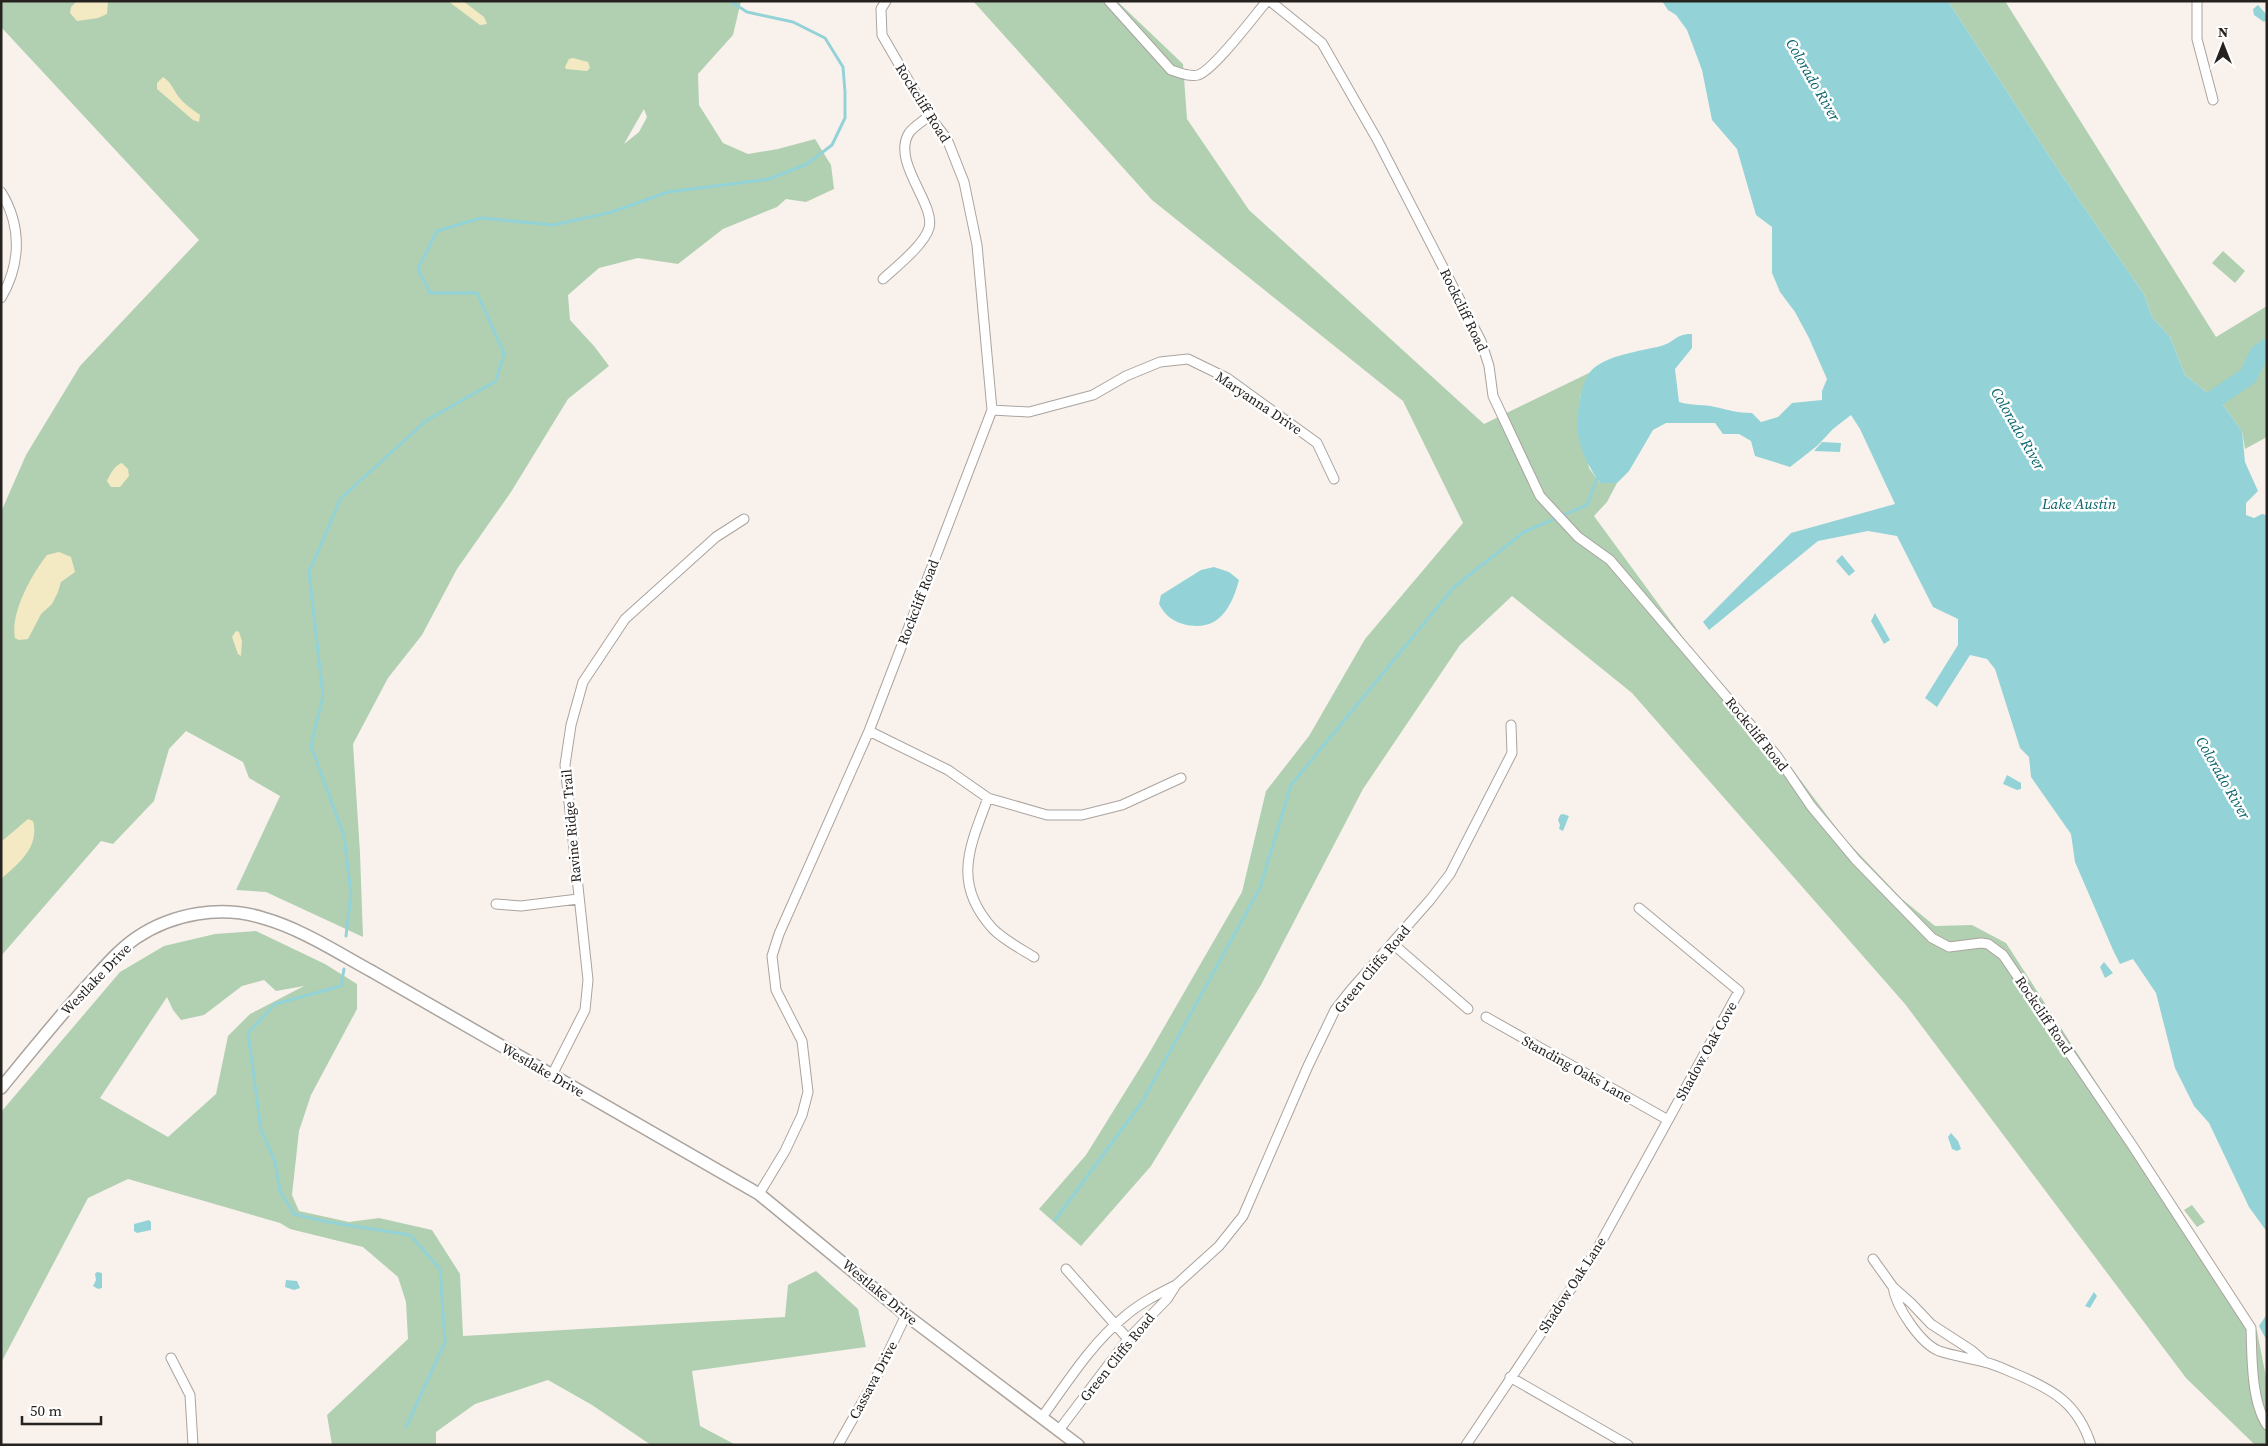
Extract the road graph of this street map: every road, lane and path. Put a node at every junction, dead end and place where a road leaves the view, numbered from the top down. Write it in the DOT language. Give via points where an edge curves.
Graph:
graph roads {
  1 [pos="886,1"];
  2 [pos="1109,1"];
  3 [pos="1268,1"];
  4 [pos="2197,1"];
  5 [pos="2213,100"];
  6 [pos="929,116"];
  7 [pos="1,192"];
  8 [pos="883,279"];
  9 [pos="1,298"];
  10 [pos="992,410"];
  11 [pos="1334,479"];
  12 [pos="744,519"];
  13 [pos="1511,726"];
  14 [pos="869,731"];
  15 [pos="1181,778"];
  16 [pos="988,798"];
  17 [pos="578,899"];
  18 [pos="496,904"];
  19 [pos="1639,908"];
  20 [pos="1393,944"];
  21 [pos="1034,957"];
  22 [pos="1468,1009"];
  23 [pos="1486,1018"];
  24 [pos="552,1075"];
  25 [pos="1,1088"];
  26 [pos="1668,1120"];
  27 [pos="759,1194"];
  28 [pos="1873,1259"];
  29 [pos="1066,1269"];
  30 [pos="1176,1284"];
  31 [pos="1892,1287"];
  32 [pos="906,1315"];
  33 [pos="1116,1325"];
  34 [pos="1128,1339"];
  35 [pos="171,1358"];
  36 [pos="1985,1362"];
  37 [pos="1510,1377"];
  38 [pos="1042,1417"];
  39 [pos="2267,1425"];
  40 [pos="1059,1430"];
  41 [pos="193,1445"];
  42 [pos="838,1445"];
  43 [pos="1078,1445"];
  44 [pos="1466,1445"];
  45 [pos="1628,1445"];
  46 [pos="2091,1445"];
  1 -- 6 [label="street, Rockcliff Road" via="881,9 882,35"];
  2 -- 3 [label="street, Rockcliff Road" via="1172,70 1184,75 1198,75 1212,65"];
  3 -- 39 [label="street, Rockcliff Road" via="1322,43 1378,141 1481,341 1493,396 1540,496 1578,537 1610,560 1777,756 1811,806 1856,860 1932,938 1948,947 1988,944 2003,955 2251,1328 2259,1413"];
  4 -- 5 [label="street" via="2197,39"];
  6 -- 8 [label="street" via="909,133 906,152 930,226 925,236"];
  6 -- 10 [label="street, Rockcliff Road" via="947,139 964,182 977,245"];
  7 -- 9 [label="street" via="14,218 17,245 13,271"];
  10 -- 11 [label="street, Maryanna Drive" via="1029,412 1093,395 1160,362 1188,359 1227,378 1317,444"];
  10 -- 14 [label="street, Rockcliff Road"];
  12 -- 17 [label="street, Ravine Ridge Trail" via="716,537 626,619 583,682 570,725 565,765"];
  13 -- 20 [label="street, Green Cliffs Road" via="1512,753 1450,874"];
  14 -- 16 [label="street" via="948,770"];
  14 -- 27 [label="street, Rockcliff Road" via="772,956 776,990 802,1041 808,1092 802,1115 785,1151"];
  15 -- 16 [label="street" via="1122,805 1082,815 1047,815"];
  16 -- 21 [label="street" via="972,841 966,872 973,902 994,930"];
  17 -- 18 [label="street" via="521,906"];
  17 -- 24 [label="street, Ravine Ridge Trail" via="588,980 584,1010"];
  19 -- 26 [label="street, Shadow Oak Cove" via="1739,991"];
  20 -- 22 [label="street"];
  20 -- 30 [label="street, Green Cliffs Road" via="1335,1010 1243,1216 1219,1246"];
  23 -- 26 [label="street, Standing Oaks Lane"];
  24 -- 25 [label="street, Westlake Drive" via="309,937 265,918 245,913 210,912 161,924 135,939 108,963"];
  24 -- 27 [label="street, Westlake Drive"];
  26 -- 37 [label="street, Shadow Oak Lane" via="1595,1253"];
  27 -- 32 [label="street, Westlake Drive"];
  28 -- 31 [label="street"];
  29 -- 33 [label="street"];
  30 -- 33 [label="street, Green Cliffs Road" via="1150,1298"];
  30 -- 34 [label="street, Green Cliffs Road" via="1167,1299"];
  31 -- 36 [label="street" via="1931,1324"];
  31 -- 36 [label="street" via="1902,1310 1929,1344 1938,1350"];
  32 -- 38 [label="street, Westlake Drive"];
  32 -- 42 [label="street, Cassava Drive" via="876,1378"];
  33 -- 34 [label="street"];
  33 -- 38 [label="street, Green Cliffs Road" via="1095,1346"];
  34 -- 40 [label="street, Green Cliffs Road"];
  35 -- 41 [label="street" via="190,1395"];
  36 -- 46 [label="street" via="2059,1395 2080,1420"];
  37 -- 44 [label="street, Shadow Oak Lane"];
  37 -- 45 [label="street"];
  38 -- 40 [label="street, Westlake Drive"];
  40 -- 43 [label="street, Westlake Drive"];
}
